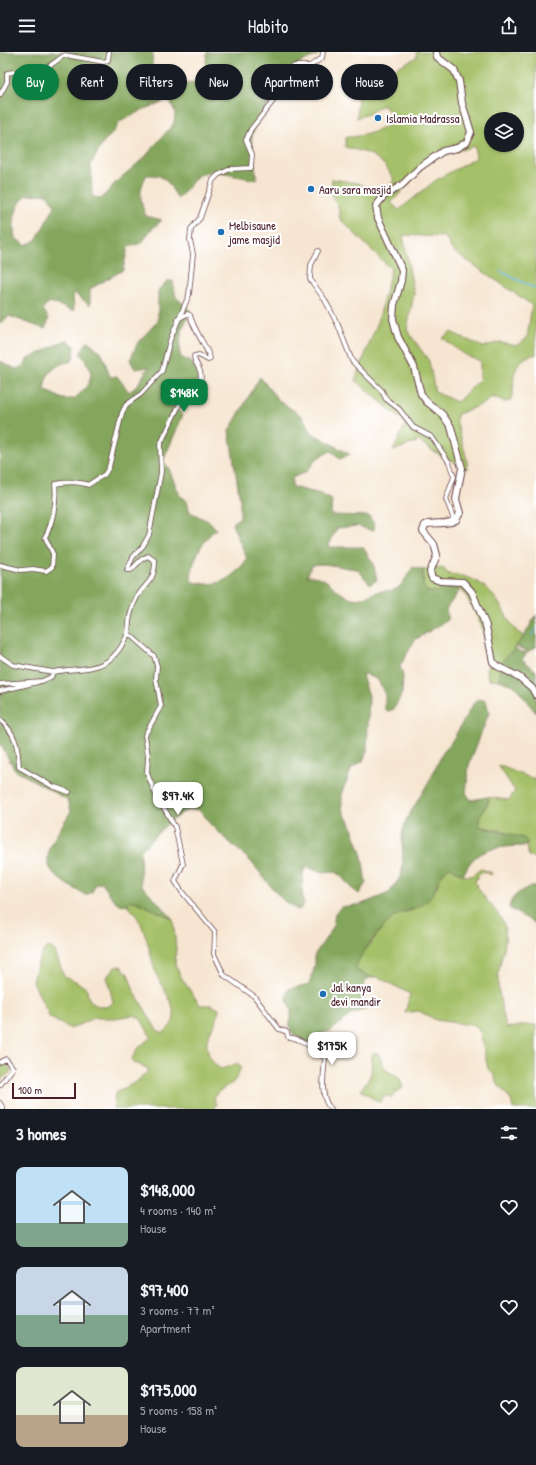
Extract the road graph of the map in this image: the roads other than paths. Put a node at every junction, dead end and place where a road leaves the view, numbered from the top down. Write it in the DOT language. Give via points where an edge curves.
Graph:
graph roads {
  1 [pos="109,52"];
  2 [pos="323,52"];
  3 [pos="436,52"];
  4 [pos="0,95"];
  5 [pos="318,251"];
  6 [pos="178,319"];
  7 [pos="451,523"];
  8 [pos="0,564"];
  9 [pos="128,633"];
  10 [pos="0,656"];
  11 [pos="53,672"];
  12 [pos="42,680"];
  13 [pos="0,684"];
  14 [pos="0,691"];
  15 [pos="536,695"];
  16 [pos="0,720"];
  17 [pos="69,792"];
  18 [pos="0,1062"];
  19 [pos="0,1085"];
  20 [pos="0,1103"];
  21 [pos="3,1109"];
  22 [pos="330,1109"];
  1 -- 4 [label="street" via="108,60 104,62 65,55 45,69 34,72 7,72 7,82"];
  2 -- 6 [label="street" via="322,58 310,66 294,66 279,81 274,100 250,129 246,140 252,154 251,168 230,169 218,174 213,180 200,218 191,229 193,254 189,295"];
  3 -- 7 [label="main road" via="438,57 454,70 460,81 462,103 471,132 467,142 457,148 443,150 420,167 402,185 384,196 376,206 378,218 402,270 402,281 393,312 398,337 414,367 421,394 442,414 451,427 462,468 456,499 460,513"];
  5 -- 7 [label="street" via="311,265 310,279 338,325 352,361 413,427 432,437 449,462 454,477 446,499 453,517"];
  6 -- 8 [label="street" via="162,371 141,394 126,405 122,413 105,474 88,485 65,482 55,484 56,496 51,526 45,537 53,554 52,567 46,571 21,570"];
  6 -- 9 [label="street" via="190,315 210,358 208,360 194,356 200,371 198,385 184,395 160,445 161,472 149,535 127,570 131,570 142,558 148,556 155,561 155,568 151,581 136,598 130,613"];
  7 -- 15 [label="main road" via="425,525 423,531 434,544 437,555 430,572 432,578 463,582 468,587 486,626 493,662 519,677"];
  9 -- 11 [label="street" via="121,649 107,662 83,669"];
  9 -- 22 [label="street" via="154,656 157,666 156,679 161,706 145,735 147,773 154,791 175,827 182,864 175,881 215,932 214,954 224,975 254,996 279,1029 287,1032 288,1037 293,1037 313,1048 324,1058 324,1102"];
  10 -- 11 [label="street" via="13,665"];
  11 -- 12 [label="street" via="51,678"];
  12 -- 13 [label="street"];
  12 -- 14 [label="street" via="32,685"];
  16 -- 17 [label="street" via="9,728 18,744 19,767 52,786"];
  18 -- 19 [label="street" via="6,1059 13,1068"];
  20 -- 21 [label="street"];
}
